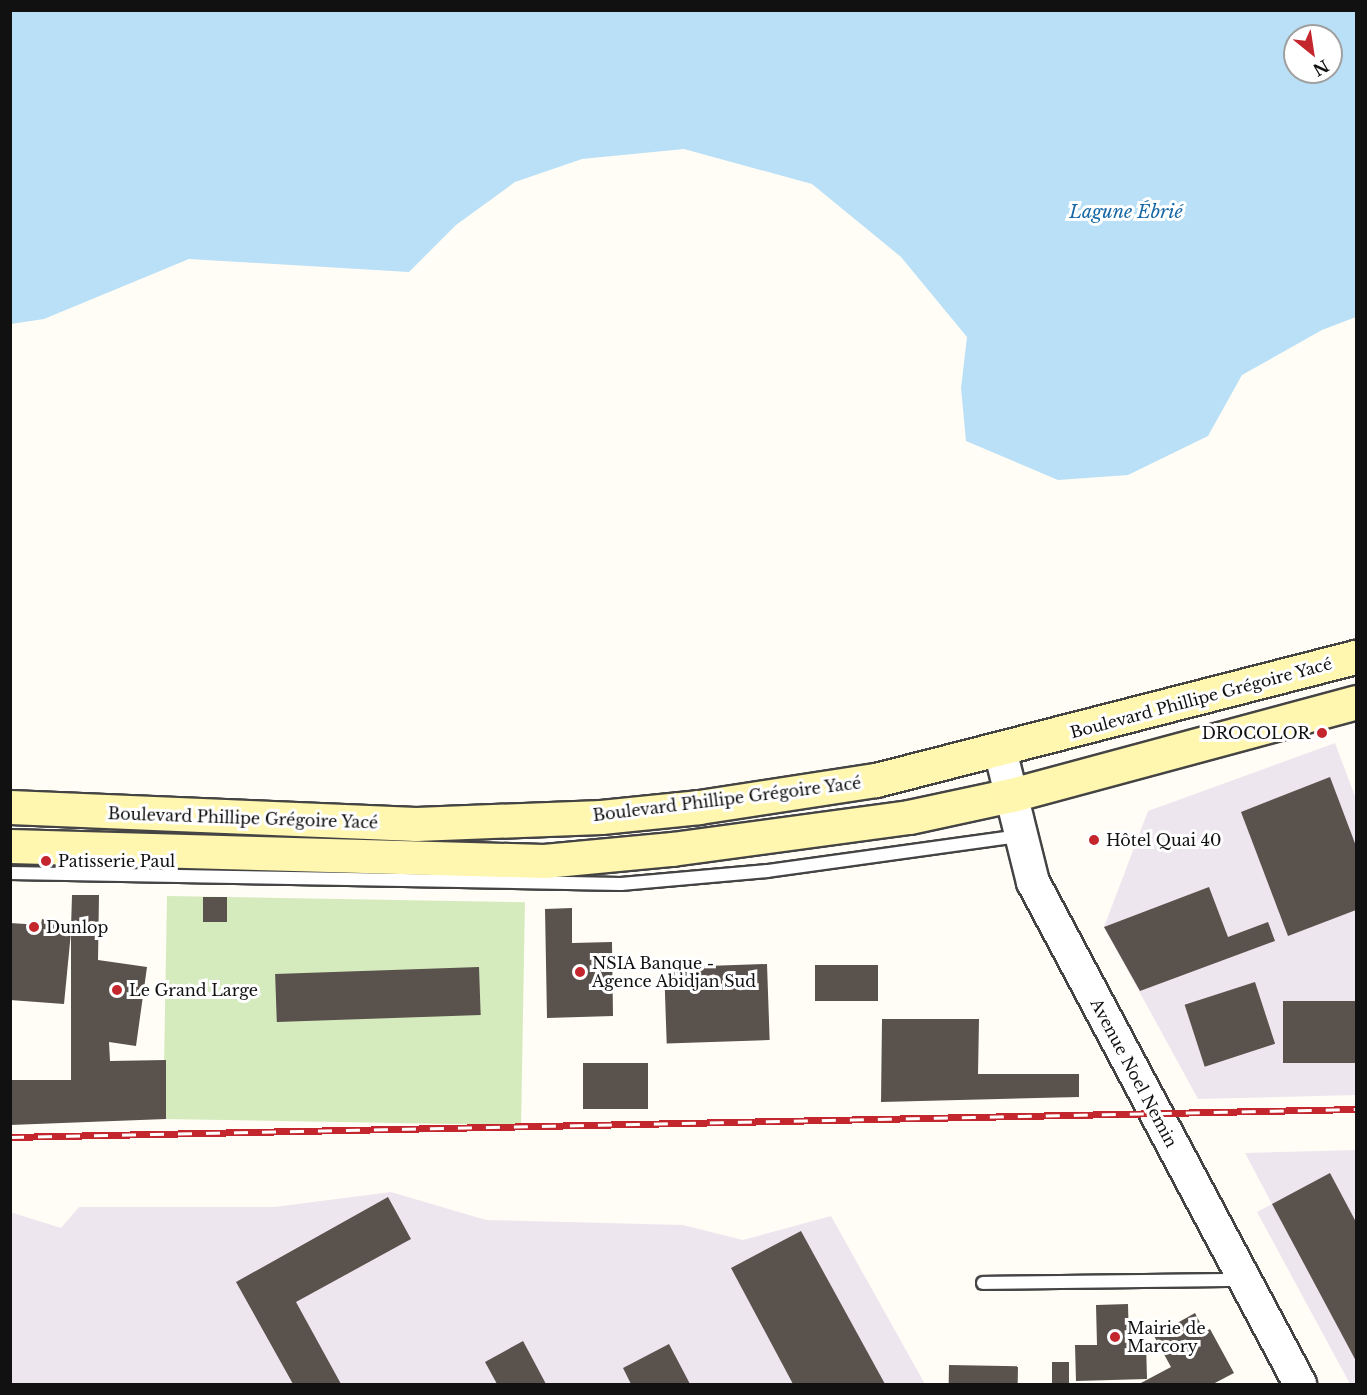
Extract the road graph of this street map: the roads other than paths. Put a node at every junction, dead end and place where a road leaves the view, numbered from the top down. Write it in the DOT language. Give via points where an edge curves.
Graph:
graph roads {
  1 [pos="1356,657"];
  2 [pos="1356,702"];
  3 [pos="1000,750"];
  4 [pos="1012,795"];
  5 [pos="10,807"];
  6 [pos="1018,836"];
  7 [pos="10,846"];
  8 [pos="10,873"];
  9 [pos="1244,1280"];
  10 [pos="983,1283"];
  11 [pos="1299,1384"];
  1 -- 3 [label="main road, Boulevard Phillipe Grégoire Yacé"];
  2 -- 4 [label="main road, Boulevard Phillipe Grégoire Yacé"];
  3 -- 4 [label="street, Avenue Noel Nemin"];
  3 -- 5 [label="main road, Boulevard Phillipe Grégoire Yacé" via="808,792 601,817 416,824"];
  4 -- 6 [label="street, Avenue Noel Nemin"];
  4 -- 7 [label="main road, Boulevard Phillipe Grégoire Yacé" via="844,826 544,861"];
  6 -- 8 [label="lane" via="767,871 621,885"];
  6 -- 9 [label="street, Avenue Noel Nemin" via="1033,882"];
  9 -- 10 [label="lane"];
  9 -- 11 [label="street, Avenue Noel Nemin"];
}
